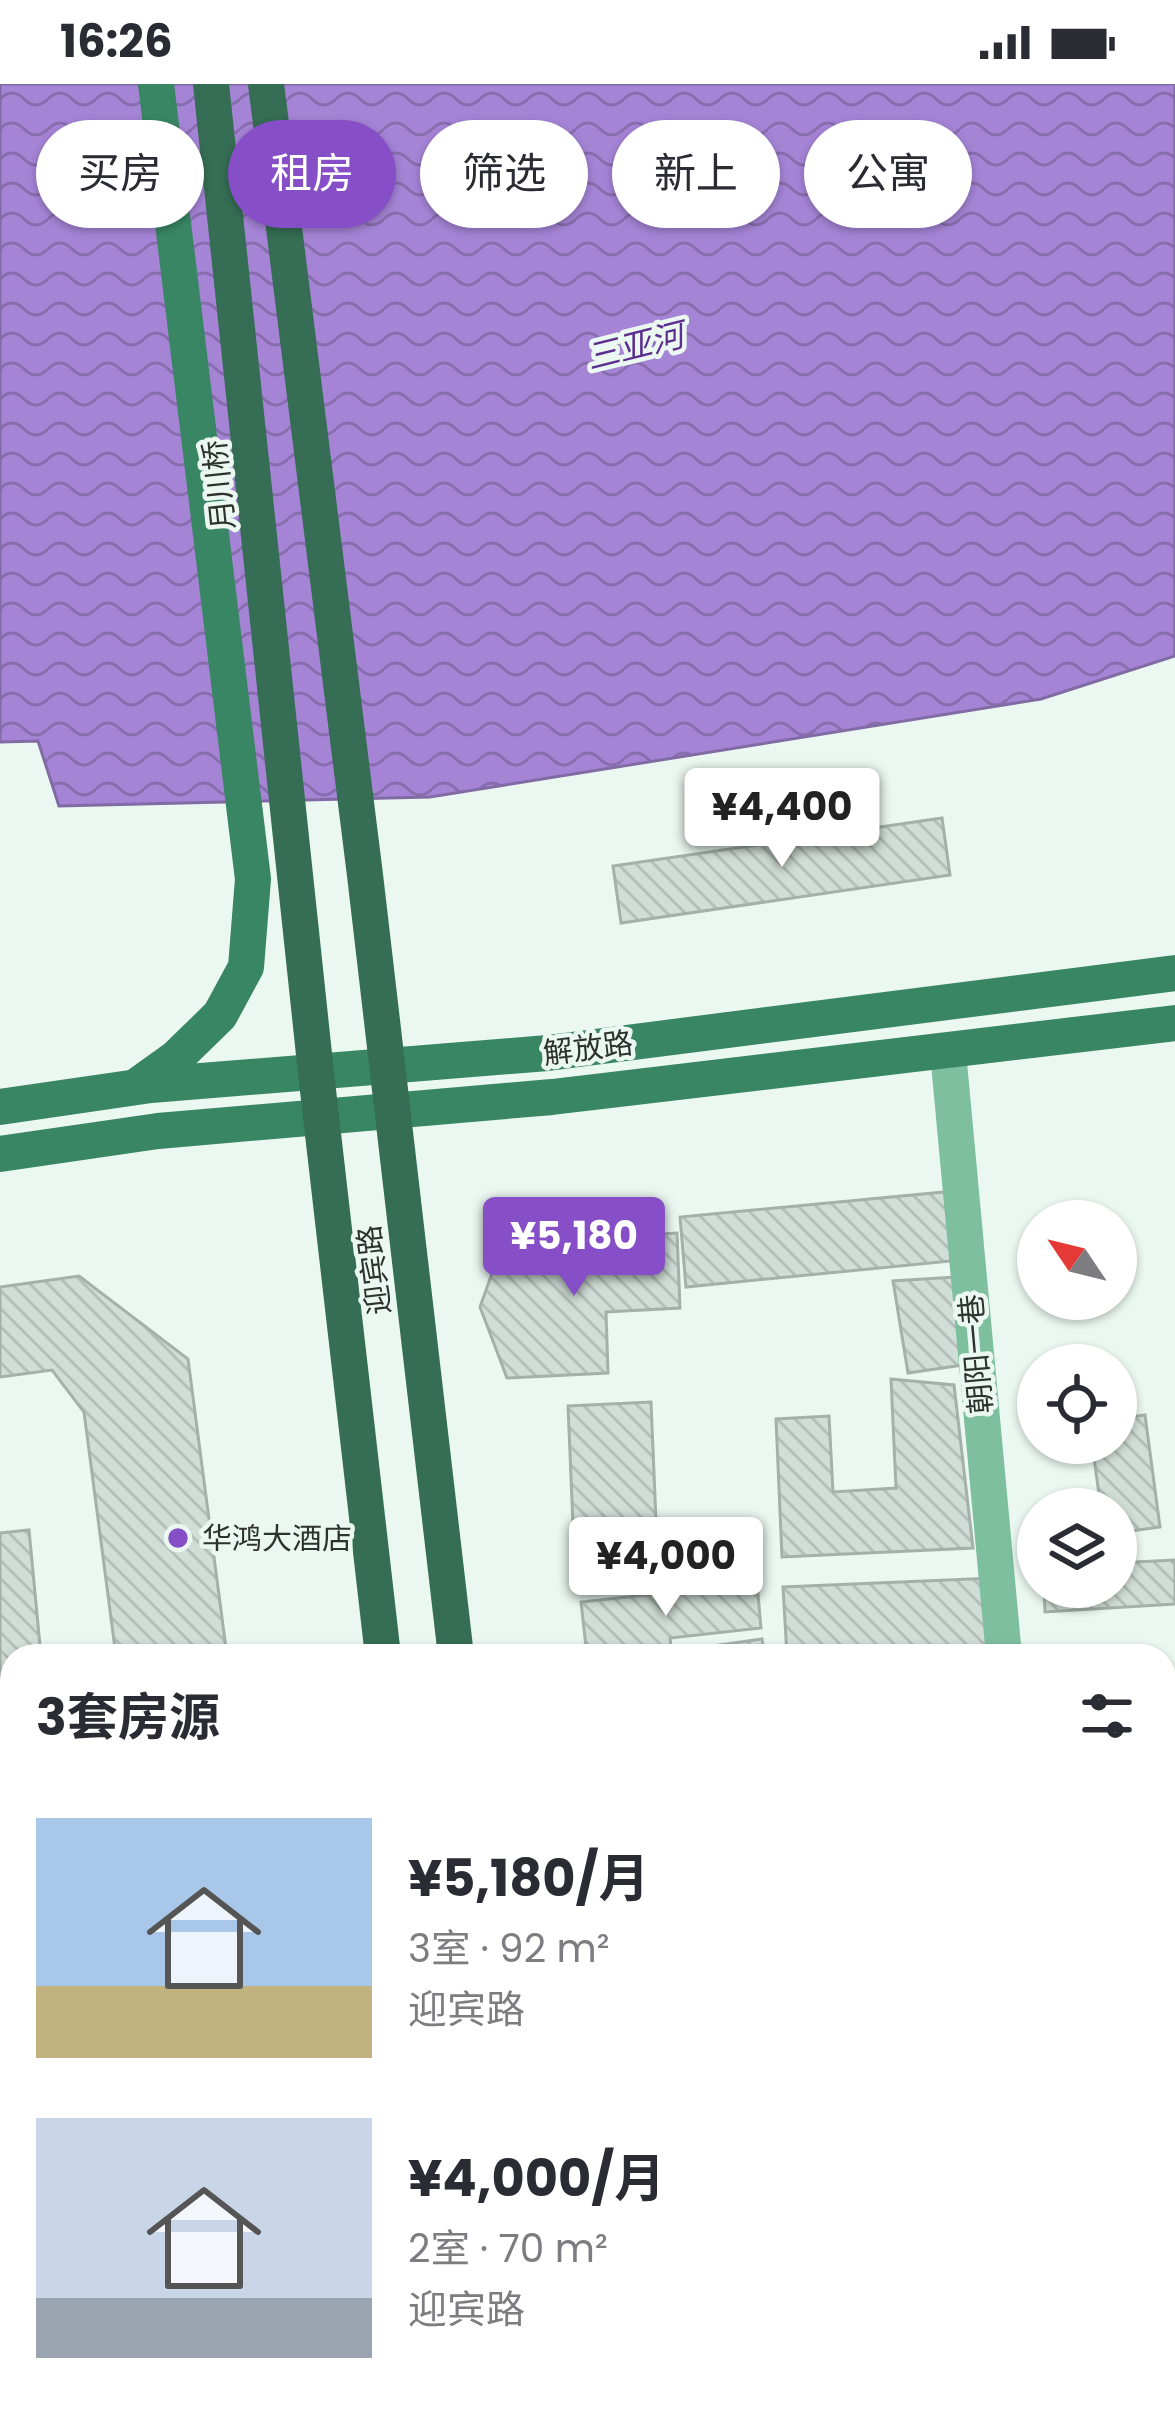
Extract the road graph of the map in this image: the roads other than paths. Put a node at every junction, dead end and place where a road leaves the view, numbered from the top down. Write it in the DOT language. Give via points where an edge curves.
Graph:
graph roads {
  1 [pos="156,84"];
  2 [pos="212,84"];
  3 [pos="266,84"];
  4 [pos="297,877"];
  5 [pos="1175,973"];
  6 [pos="1175,1023"];
  7 [pos="949,1052"];
  8 [pos="386,1068"];
  9 [pos="316,1073"];
  10 [pos="135,1088"];
  11 [pos="0,1107"];
  12 [pos="391,1111"];
  13 [pos="322,1117"];
  14 [pos="0,1154"];
  15 [pos="381,1644"];
  16 [pos="455,1644"];
  17 [pos="1003,1644"];
  1 -- 10 [label="main road" via="253,879 246,967 220,1015"];
  2 -- 4 [label="highway, 月川桥"];
  3 -- 8 [label="highway, 迎宾路"];
  4 -- 9 [label="highway, 迎宾路"];
  5 -- 8 [label="main road, 解放路"];
  6 -- 7 [label="main road, 解放路"];
  7 -- 12 [label="main road, 解放路"];
  7 -- 17 [label="street, 朝阳一巷"];
  8 -- 9 [label="main road, 解放路"];
  8 -- 12 [label="highway, 迎宾路"];
  9 -- 10 [label="main road, 解放路"];
  9 -- 13 [label="highway, 迎宾路"];
  10 -- 11 [label="main road, 解放路"];
  12 -- 13 [label="main road, 解放路"];
  12 -- 16 [label="highway, 迎宾路"];
  13 -- 14 [label="main road, 解放路"];
  13 -- 15 [label="highway, 迎宾路"];
}
